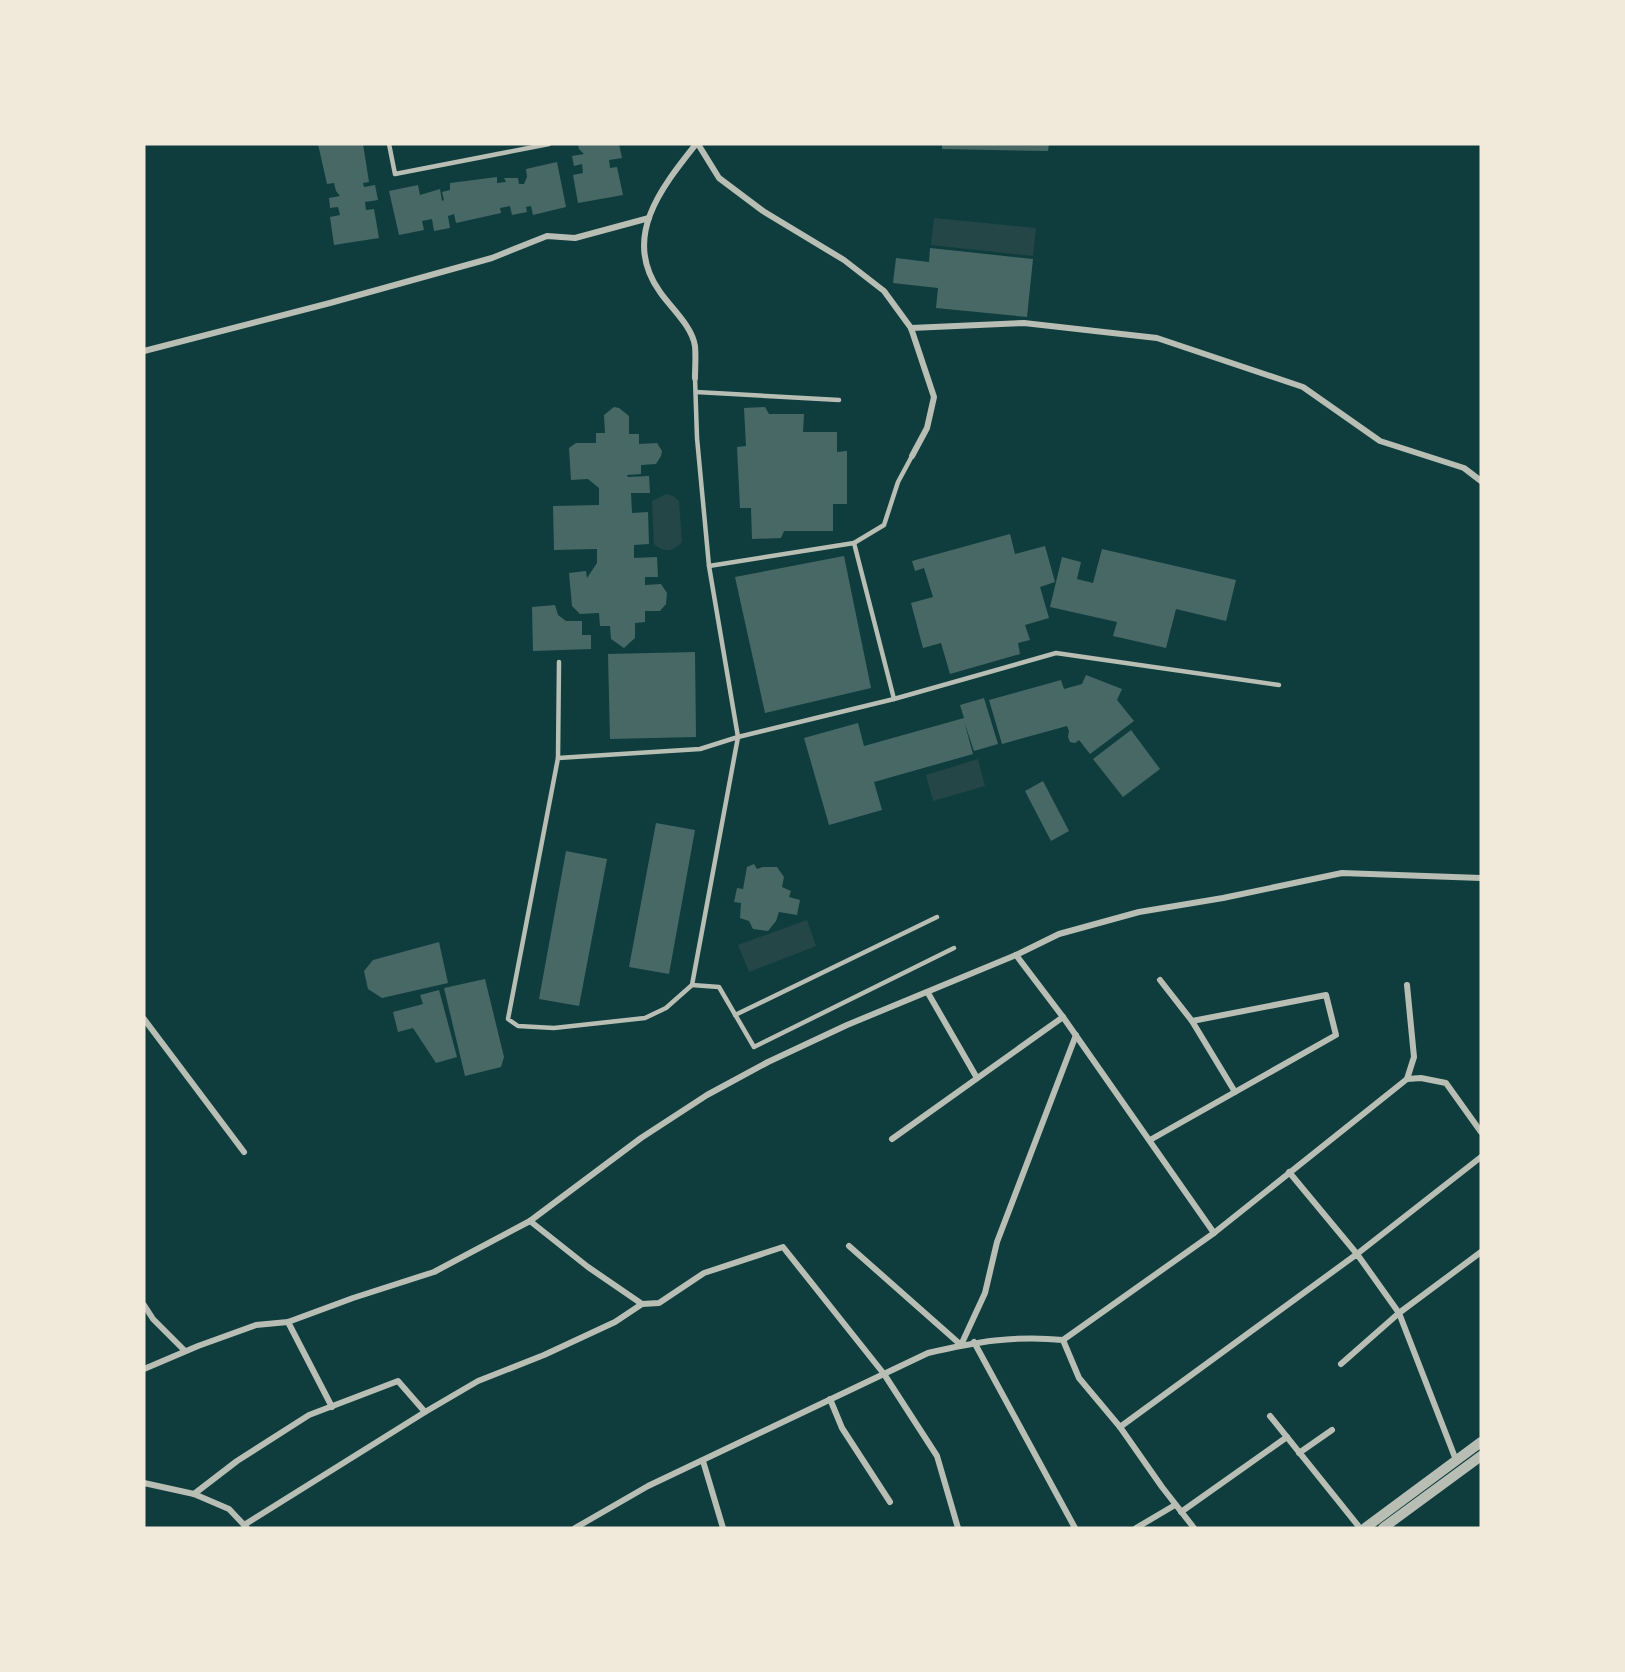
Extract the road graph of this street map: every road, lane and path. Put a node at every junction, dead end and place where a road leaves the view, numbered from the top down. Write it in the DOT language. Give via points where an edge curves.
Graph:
graph roads {
  1 [pos="389,144"];
  2 [pos="549,144"];
  3 [pos="697,144"];
  4 [pos="649,218"];
  5 [pos="911,328"];
  6 [pos="144,351"];
  7 [pos="695,378"];
  8 [pos="696,392"];
  9 [pos="839,400"];
  10 [pos="912,456"];
  11 [pos="1481,481"];
  12 [pos="854,543"];
  13 [pos="709,566"];
  14 [pos="559,662"];
  15 [pos="1279,686"];
  16 [pos="894,699"];
  17 [pos="738,737"];
  18 [pos="558,758"];
  19 [pos="1481,878"];
  20 [pos="937,917"];
  21 [pos="954,948"];
  22 [pos="1016,954"];
  23 [pos="1160,980"];
  24 [pos="692,984"];
  25 [pos="1407,985"];
  26 [pos="928,993"];
  27 [pos="735,1015"];
  28 [pos="1063,1017"];
  29 [pos="144,1019"];
  30 [pos="1192,1021"];
  31 [pos="1076,1035"];
  32 [pos="977,1078"];
  33 [pos="1407,1079"];
  34 [pos="1235,1092"];
  35 [pos="1481,1132"];
  36 [pos="892,1139"];
  37 [pos="1150,1140"];
  38 [pos="244,1152"];
  39 [pos="1481,1158"];
  40 [pos="1289,1172"];
  41 [pos="530,1221"];
  42 [pos="1214,1233"];
  43 [pos="849,1246"];
  44 [pos="1481,1252"];
  45 [pos="1357,1254"];
  46 [pos="642,1304"];
  47 [pos="144,1305"];
  48 [pos="1399,1313"];
  49 [pos="288,1322"];
  50 [pos="1063,1340"];
  51 [pos="974,1342"];
  52 [pos="961,1345"];
  53 [pos="185,1351"];
  54 [pos="1341,1364"];
  55 [pos="144,1369"];
  56 [pos="884,1374"];
  57 [pos="831,1399"];
  58 [pos="332,1407"];
  59 [pos="426,1412"];
  60 [pos="1270,1416"];
  61 [pos="1120,1426"];
  62 [pos="1332,1430"];
  63 [pos="1287,1437"];
  64 [pos="1481,1442"];
  65 [pos="1299,1453"];
  66 [pos="1481,1456"];
  67 [pos="1456,1460"];
  68 [pos="703,1461"];
  69 [pos="144,1483"];
  70 [pos="194,1494"];
  71 [pos="890,1502"];
  72 [pos="1176,1505"];
  73 [pos="1181,1512"];
  74 [pos="246,1526"];
  75 [pos="575,1528"];
  76 [pos="723,1528"];
  77 [pos="958,1528"];
  78 [pos="1075,1528"];
  79 [pos="1136,1528"];
  80 [pos="1194,1528"];
  81 [pos="1360,1528"];
  82 [pos="1365,1528"];
  83 [pos="1383,1528"];
  1 -- 2 [label="lane" via="395,174"];
  3 -- 4 [label="street" via="672,175"];
  3 -- 5 [label="street" via="719,178 884,291"];
  4 -- 6 [label="street" via="575,238 547,236 480,261"];
  4 -- 7 [label="street" via="643,243 645,267 689,331 694,343"];
  5 -- 10 [label="street" via="934,397 927,428"];
  5 -- 11 [label="street" via="1024,323 1157,338 1303,387 1380,441 1464,468"];
  7 -- 8 [label="lane"];
  8 -- 9 [label="lane"];
  8 -- 13 [label="lane"];
  10 -- 12 [label="lane" via="898,482 884,525"];
  12 -- 13 [label="lane"];
  12 -- 16 [label="lane"];
  13 -- 17 [label="lane"];
  14 -- 18 [label="lane"];
  15 -- 16 [label="lane" via="1056,652"];
  16 -- 17 [label="lane"];
  17 -- 18 [label="lane" via="700,749"];
  17 -- 24 [label="lane"];
  18 -- 24 [label="lane" via="508,1019 518,1026 554,1028 645,1018 666,1008"];
  19 -- 22 [label="street" via="1342,873 1139,912 1059,934"];
  20 -- 27 [label="lane"];
  21 -- 27 [label="lane" via="754,1047"];
  22 -- 26 [label="street"];
  22 -- 28 [label="street"];
  23 -- 30 [label="street"];
  24 -- 27 [label="lane" via="719,987"];
  25 -- 33 [label="street" via="1414,1057"];
  26 -- 32 [label="street"];
  26 -- 41 [label="street" via="847,1025 706,1095 641,1137"];
  28 -- 31 [label="street"];
  28 -- 32 [label="street"];
  29 -- 38 [label="street"];
  30 -- 34 [label="street"];
  30 -- 34 [label="street" via="1326,995 1336,1035"];
  31 -- 37 [label="street"];
  31 -- 52 [label="street" via="997,1242 985,1293"];
  32 -- 36 [label="street"];
  33 -- 35 [label="street" via="1446,1083"];
  33 -- 40 [label="street"];
  34 -- 37 [label="street"];
  37 -- 42 [label="street"];
  39 -- 45 [label="street"];
  40 -- 42 [label="street"];
  40 -- 45 [label="street"];
  41 -- 46 [label="street"];
  41 -- 49 [label="street" via="434,1272"];
  42 -- 50 [label="street"];
  43 -- 52 [label="street"];
  44 -- 48 [label="street"];
  45 -- 48 [label="street"];
  45 -- 61 [label="street"];
  46 -- 56 [label="street" via="658,1303 704,1273 783,1247"];
  46 -- 59 [label="street" via="615,1322 544,1355 478,1380"];
  47 -- 53 [label="street"];
  48 -- 54 [label="street"];
  48 -- 67 [label="street"];
  49 -- 53 [label="street" via="256,1325"];
  49 -- 58 [label="street"];
  50 -- 51 [label="street" via="1034,1337"];
  50 -- 61 [label="street" via="1079,1378"];
  51 -- 52 [label="street"];
  51 -- 78 [label="street"];
  52 -- 56 [label="street" via="928,1353"];
  53 -- 55 [label="street"];
  56 -- 57 [label="street"];
  56 -- 77 [label="street" via="937,1456"];
  57 -- 68 [label="street"];
  57 -- 71 [label="street" via="843,1428"];
  58 -- 59 [label="street" via="398,1381"];
  58 -- 70 [label="street" via="309,1415"];
  59 -- 74 [label="street"];
  60 -- 63 [label="street"];
  61 -- 72 [label="street"];
  62 -- 65 [label="street"];
  63 -- 65 [label="street"];
  63 -- 73 [label="street"];
  64 -- 67 [label="street"];
  65 -- 81 [label="street"];
  66 -- 83 [label="street"];
  67 -- 82 [label="street"];
  68 -- 75 [label="street" via="648,1486"];
  68 -- 76 [label="street"];
  69 -- 70 [label="street"];
  70 -- 74 [label="street" via="229,1509"];
  72 -- 73 [label="street"];
  72 -- 79 [label="street"];
  73 -- 80 [label="street"];
}
